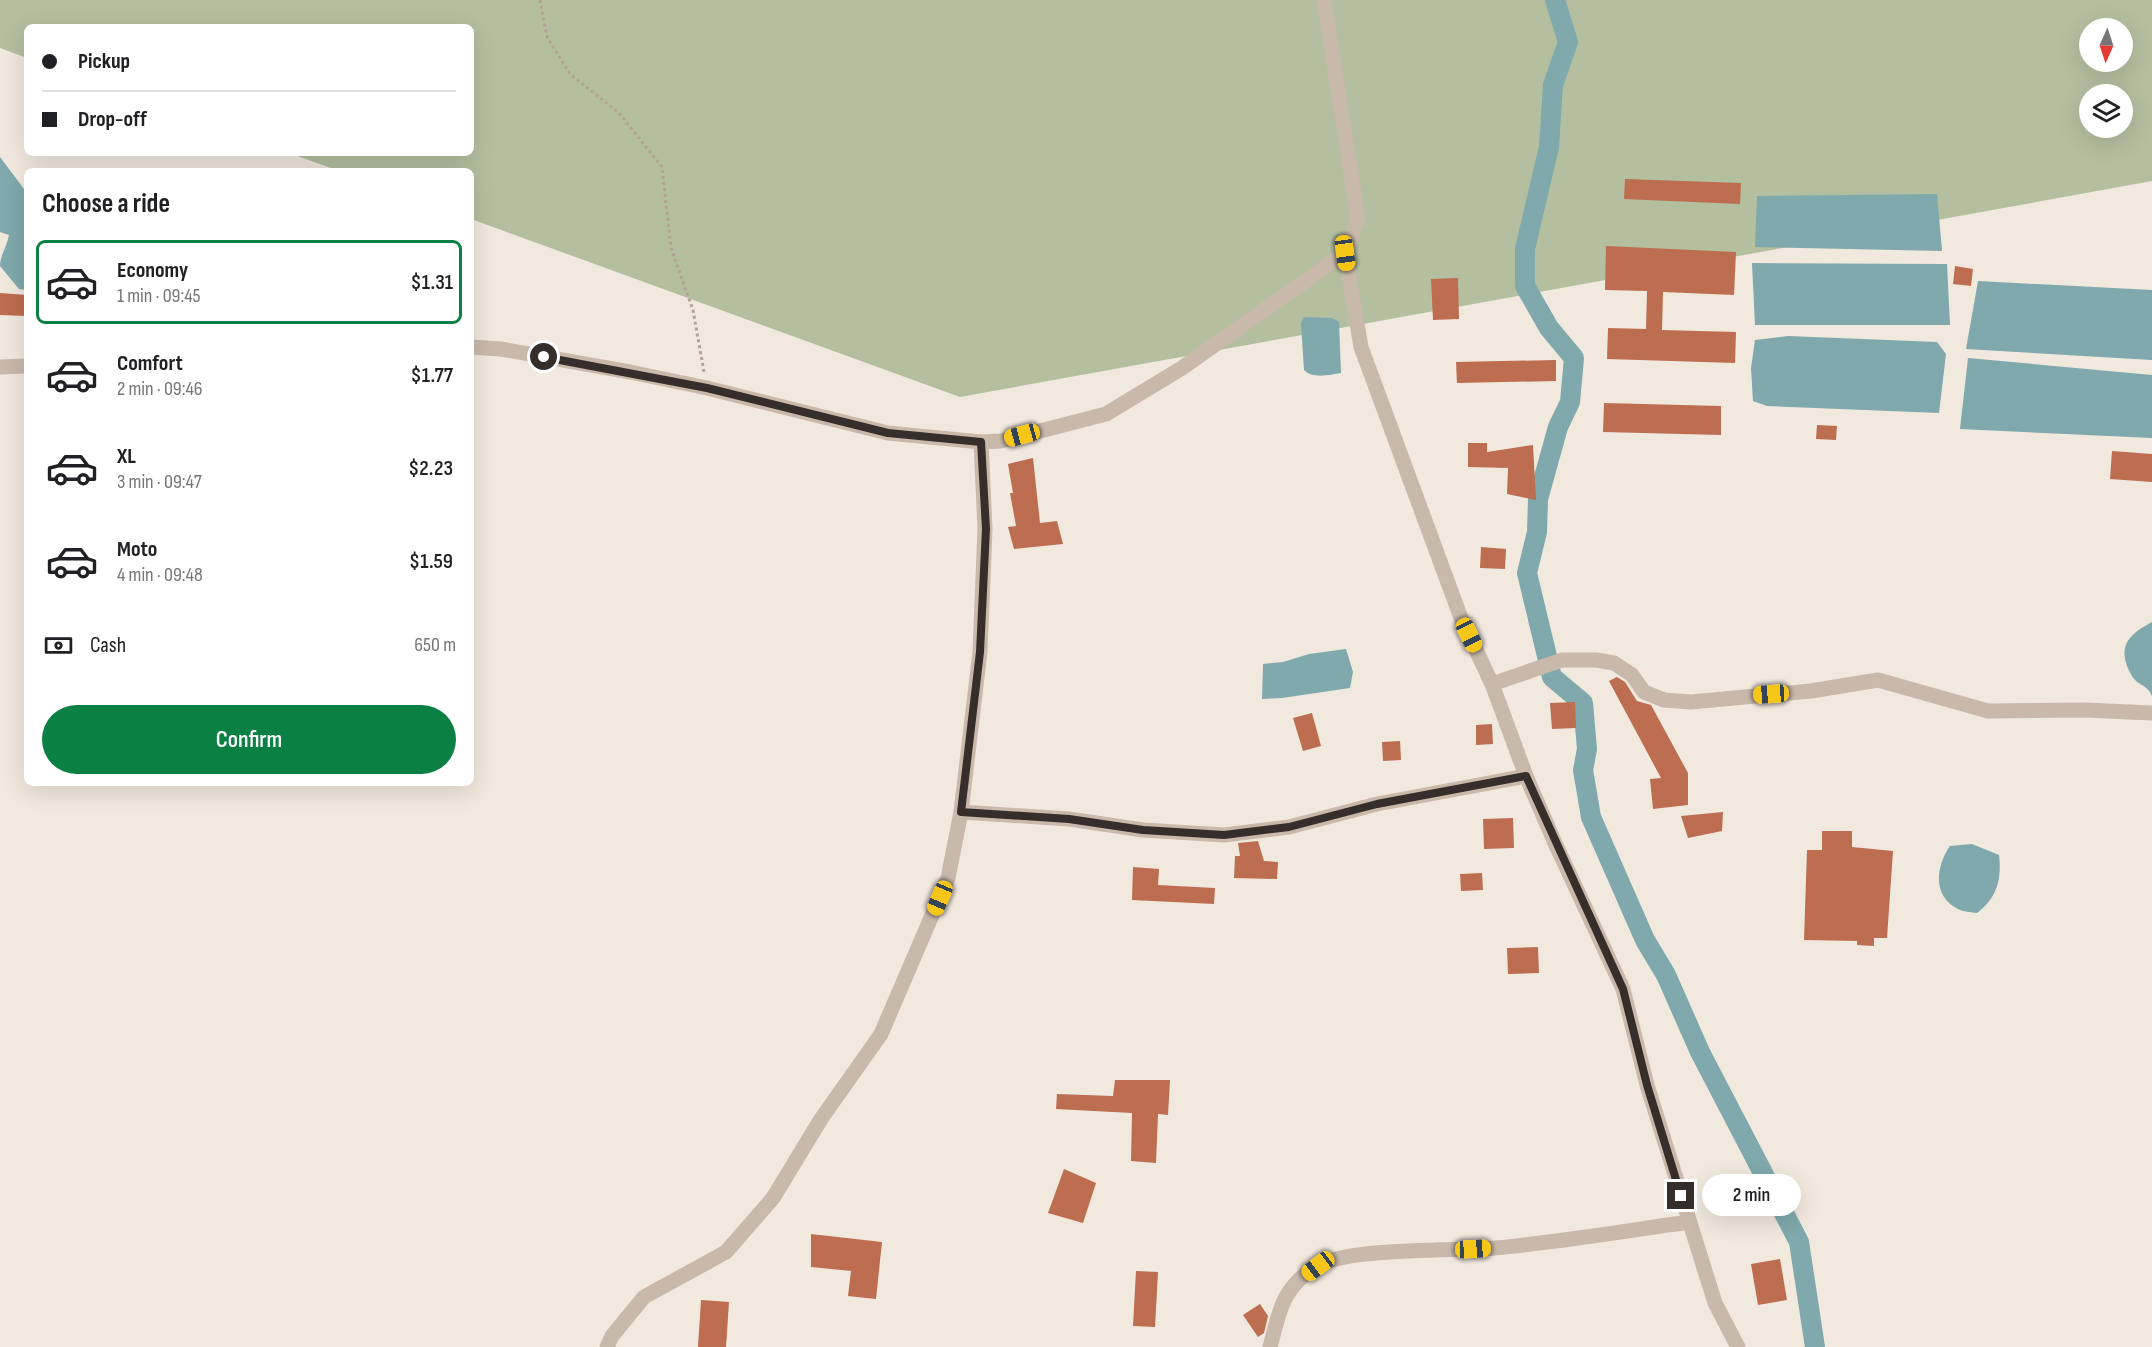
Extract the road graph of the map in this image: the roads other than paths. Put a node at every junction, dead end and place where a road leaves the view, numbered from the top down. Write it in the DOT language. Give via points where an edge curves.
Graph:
graph roads {
  1 [pos="1324,0"];
  2 [pos="1345,253"];
  3 [pos="474,347"];
  4 [pos="24,366"];
  5 [pos="0,367"];
  6 [pos="981,442"];
  7 [pos="1492,684"];
  8 [pos="2152,713"];
  9 [pos="1526,776"];
  10 [pos="961,812"];
  11 [pos="1689,1222"];
  12 [pos="607,1347"];
  13 [pos="1270,1347"];
  14 [pos="1738,1347"];
  1 -- 2 [label="street" via="1358,219"];
  2 -- 6 [label="street" via="1182,368 1106,414 1001,441"];
  2 -- 7 [label="street" via="1361,347 1461,618"];
  3 -- 6 [label="street" via="707,388 888,433"];
  4 -- 5 [label="street"];
  6 -- 10 [label="street" via="986,529 980,652"];
  7 -- 8 [label="street" via="1562,660 1596,660 1614,663 1632,675 1644,692 1664,700 1691,702 1811,691 1878,680 1988,711"];
  7 -- 9 [label="street"];
  9 -- 10 [label="street" via="1377,804 1289,827 1224,835"];
  9 -- 11 [label="street" via="1623,989 1647,1085"];
  10 -- 12 [label="street" via="948,878 881,1034 821,1119 773,1198 726,1252 644,1297"];
  11 -- 13 [label="street" via="1496,1248 1352,1257 1318,1266 1291,1286"];
  11 -- 14 [label="street" via="1715,1303"];
}
